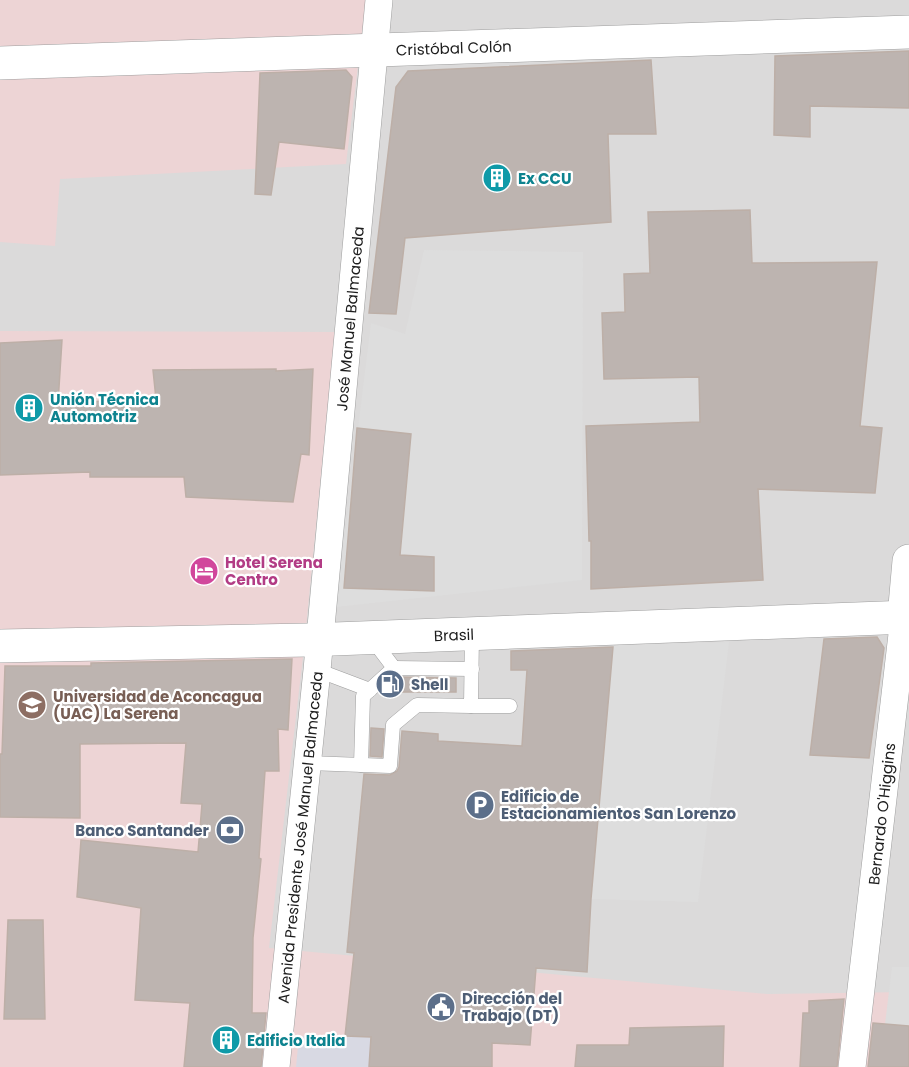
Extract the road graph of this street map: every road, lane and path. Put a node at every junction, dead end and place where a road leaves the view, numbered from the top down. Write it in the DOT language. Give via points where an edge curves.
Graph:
graph roads {
  1 [pos="379,0"];
  2 [pos="909,32"];
  3 [pos="374,51"];
  4 [pos="0,63"];
  5 [pos="909,561"];
  6 [pos="906,617"];
  7 [pos="472,633"];
  8 [pos="371,637"];
  9 [pos="0,646"];
  10 [pos="319,655"];
  11 [pos="394,668"];
  12 [pos="472,669"];
  13 [pos="370,690"];
  14 [pos="471,706"];
  15 [pos="510,706"];
  16 [pos="308,763"];
  17 [pos="361,765"];
  18 [pos="276,1067"];
  19 [pos="852,1067"];
  1 -- 3 [label="street, José Manuel Balmaceda"];
  2 -- 3 [label="street, Cristóbal Colón"];
  3 -- 4 [label="street, Cristóbal Colón"];
  3 -- 10 [label="street, José Manuel Balmaceda"];
  5 -- 6 [label="street, Bernardo O'Higgins"];
  6 -- 7 [label="street, Brasil"];
  6 -- 19 [label="street, Bernardo O'Higgins"];
  7 -- 8 [label="street, Brasil"];
  7 -- 12 [label="lane"];
  8 -- 10 [label="street, Brasil"];
  8 -- 11 [label="lane"];
  9 -- 10 [label="street, Brasil"];
  10 -- 13 [label="lane"];
  10 -- 16 [label="street, Avenida Presidente José Manuel Balmaceda"];
  11 -- 12 [label="lane"];
  11 -- 13 [label="lane"];
  12 -- 14 [label="lane"];
  13 -- 17 [label="lane" via="363,696"];
  14 -- 15 [label="lane"];
  14 -- 17 [label="lane" via="417,705 393,725 390,766"];
  16 -- 17 [label="lane"];
  16 -- 18 [label="street, Avenida Presidente José Manuel Balmaceda"];
}
